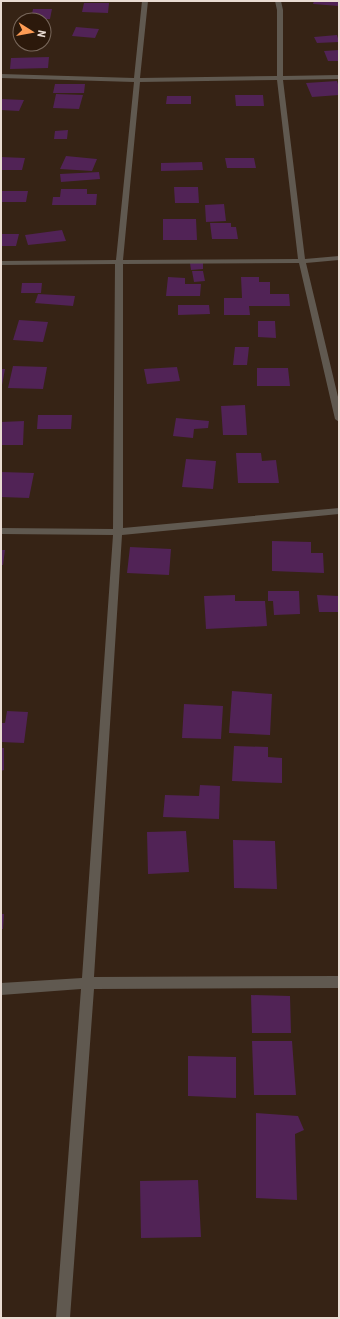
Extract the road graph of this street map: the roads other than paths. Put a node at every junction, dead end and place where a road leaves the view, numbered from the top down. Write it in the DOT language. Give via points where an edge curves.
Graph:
graph roads {
  1 [pos="145,1"];
  2 [pos="278,1"];
  3 [pos="1,76"];
  4 [pos="280,76"];
  5 [pos="339,77"];
  6 [pos="137,80"];
  7 [pos="339,258"];
  8 [pos="302,261"];
  9 [pos="1,263"];
  10 [pos="118,263"];
  11 [pos="339,419"];
  12 [pos="339,511"];
  13 [pos="1,531"];
  14 [pos="118,532"];
  15 [pos="339,982"];
  16 [pos="88,983"];
  17 [pos="1,989"];
  18 [pos="63,1318"];
  1 -- 6 [label="street"];
  2 -- 4 [label="street"];
  3 -- 6 [label="street"];
  4 -- 5 [label="street"];
  4 -- 6 [label="street"];
  4 -- 8 [label="street"];
  6 -- 10 [label="street"];
  7 -- 8 [label="street"];
  8 -- 10 [label="street"];
  8 -- 11 [label="street"];
  9 -- 10 [label="street"];
  10 -- 14 [label="street"];
  12 -- 14 [label="street"];
  13 -- 14 [label="street"];
  14 -- 16 [label="street"];
  15 -- 16 [label="street"];
  16 -- 17 [label="street"];
  16 -- 18 [label="street"];
}
